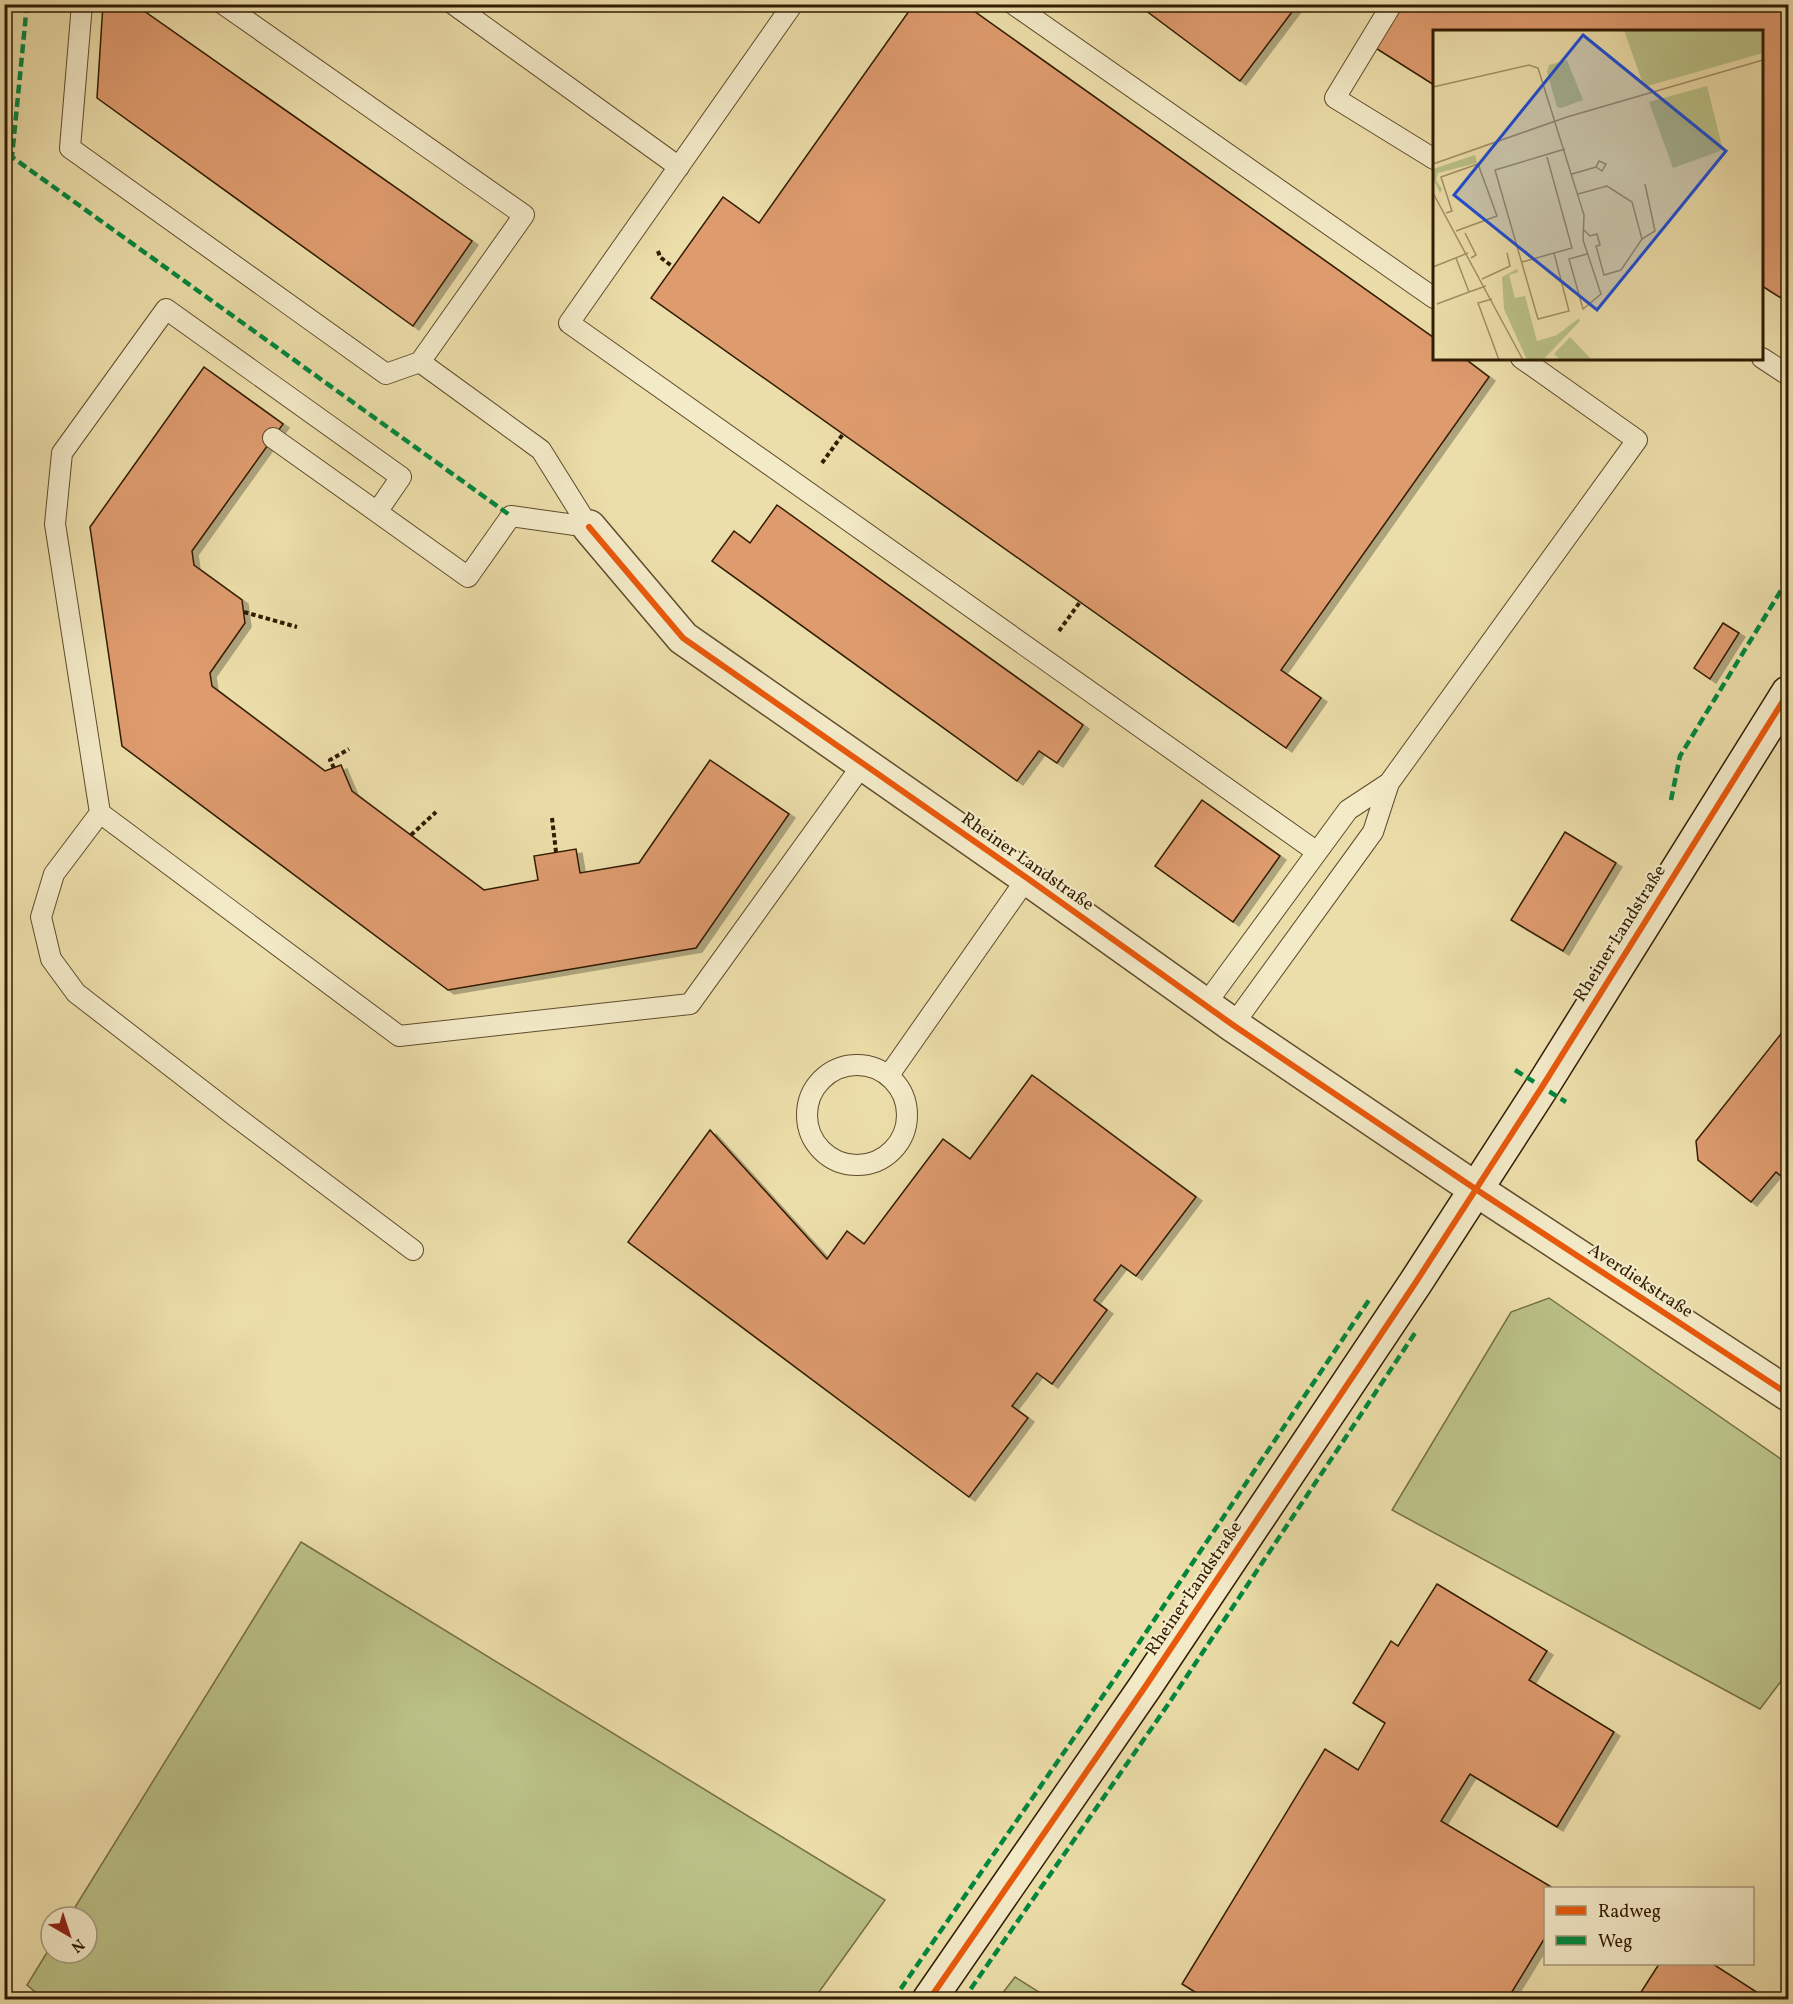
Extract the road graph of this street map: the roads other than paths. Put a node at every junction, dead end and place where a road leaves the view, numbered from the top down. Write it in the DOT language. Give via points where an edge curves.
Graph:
graph roads {
  1 [pos="82,4"];
  2 [pos="223,4"];
  3 [pos="453,4"];
  4 [pos="793,4"];
  5 [pos="1013,4"];
  6 [pos="1392,4"];
  7 [pos="1433,158"];
  8 [pos="679,167"];
  9 [pos="1433,297"];
  10 [pos="1763,359"];
  11 [pos="1524,360"];
  12 [pos="420,362"];
  13 [pos="1788,375"];
  14 [pos="273,438"];
  15 [pos="377,512"];
  16 [pos="589,527"];
  17 [pos="1788,693"];
  18 [pos="863,764"];
  19 [pos="1389,783"];
  20 [pos="100,813"];
  21 [pos="1317,852"];
  22 [pos="1027,878"];
  23 [pos="1204,1005"];
  24 [pos="1233,1025"];
  25 [pos="889,1075"];
  26 [pos="1477,1190"];
  27 [pos="413,1250"];
  28 [pos="1788,1394"];
  29 [pos="929,2000"];
  1 -- 12 [label="lane" via="70,148 386,374"];
  2 -- 12 [label="lane" via="525,215"];
  3 -- 8 [label="lane"];
  4 -- 8 [label="lane"];
  5 -- 9 [label="lane"];
  6 -- 7 [label="lane" via="1335,98"];
  8 -- 21 [label="lane" via="569,323"];
  10 -- 13 [label="lane"];
  11 -- 19 [label="lane" via="1637,440"];
  12 -- 16 [label="lane" via="541,450"];
  14 -- 15 [label="lane"];
  15 -- 16 [label="lane" via="468,577 511,516"];
  15 -- 20 [label="lane" via="401,477 166,309 62,453 55,524"];
  16 -- 18 [label="street, Rheiner Landstraße" via="683,638"];
  17 -- 26 [label="street, Rheiner Landstraße"];
  18 -- 20 [label="lane" via="690,1004 399,1036"];
  18 -- 22 [label="street, Rheiner Landstraße"];
  19 -- 21 [label="lane" via="1348,810"];
  19 -- 24 [label="lane" via="1373,832"];
  20 -- 27 [label="lane" via="54,874 41,917 51,959 76,993"];
  21 -- 23 [label="lane"];
  22 -- 23 [label="street, Rheiner Landstraße"];
  22 -- 25 [label="lane"];
  23 -- 24 [label="street, Rheiner Landstraße"];
  24 -- 26 [label="street, Rheiner Landstraße"];
  25 -- 25 [label="lane" via="859,1064 837,1068 813,1089 806,1118 817,1146 830,1158 861,1165 889,1153 899,1142 907,1125 907,1111 902,1093"];
  26 -- 28 [label="street, Averdiekstraße"];
  26 -- 29 [label="street, Rheiner Landstraße" via="1145,1687"];
}
